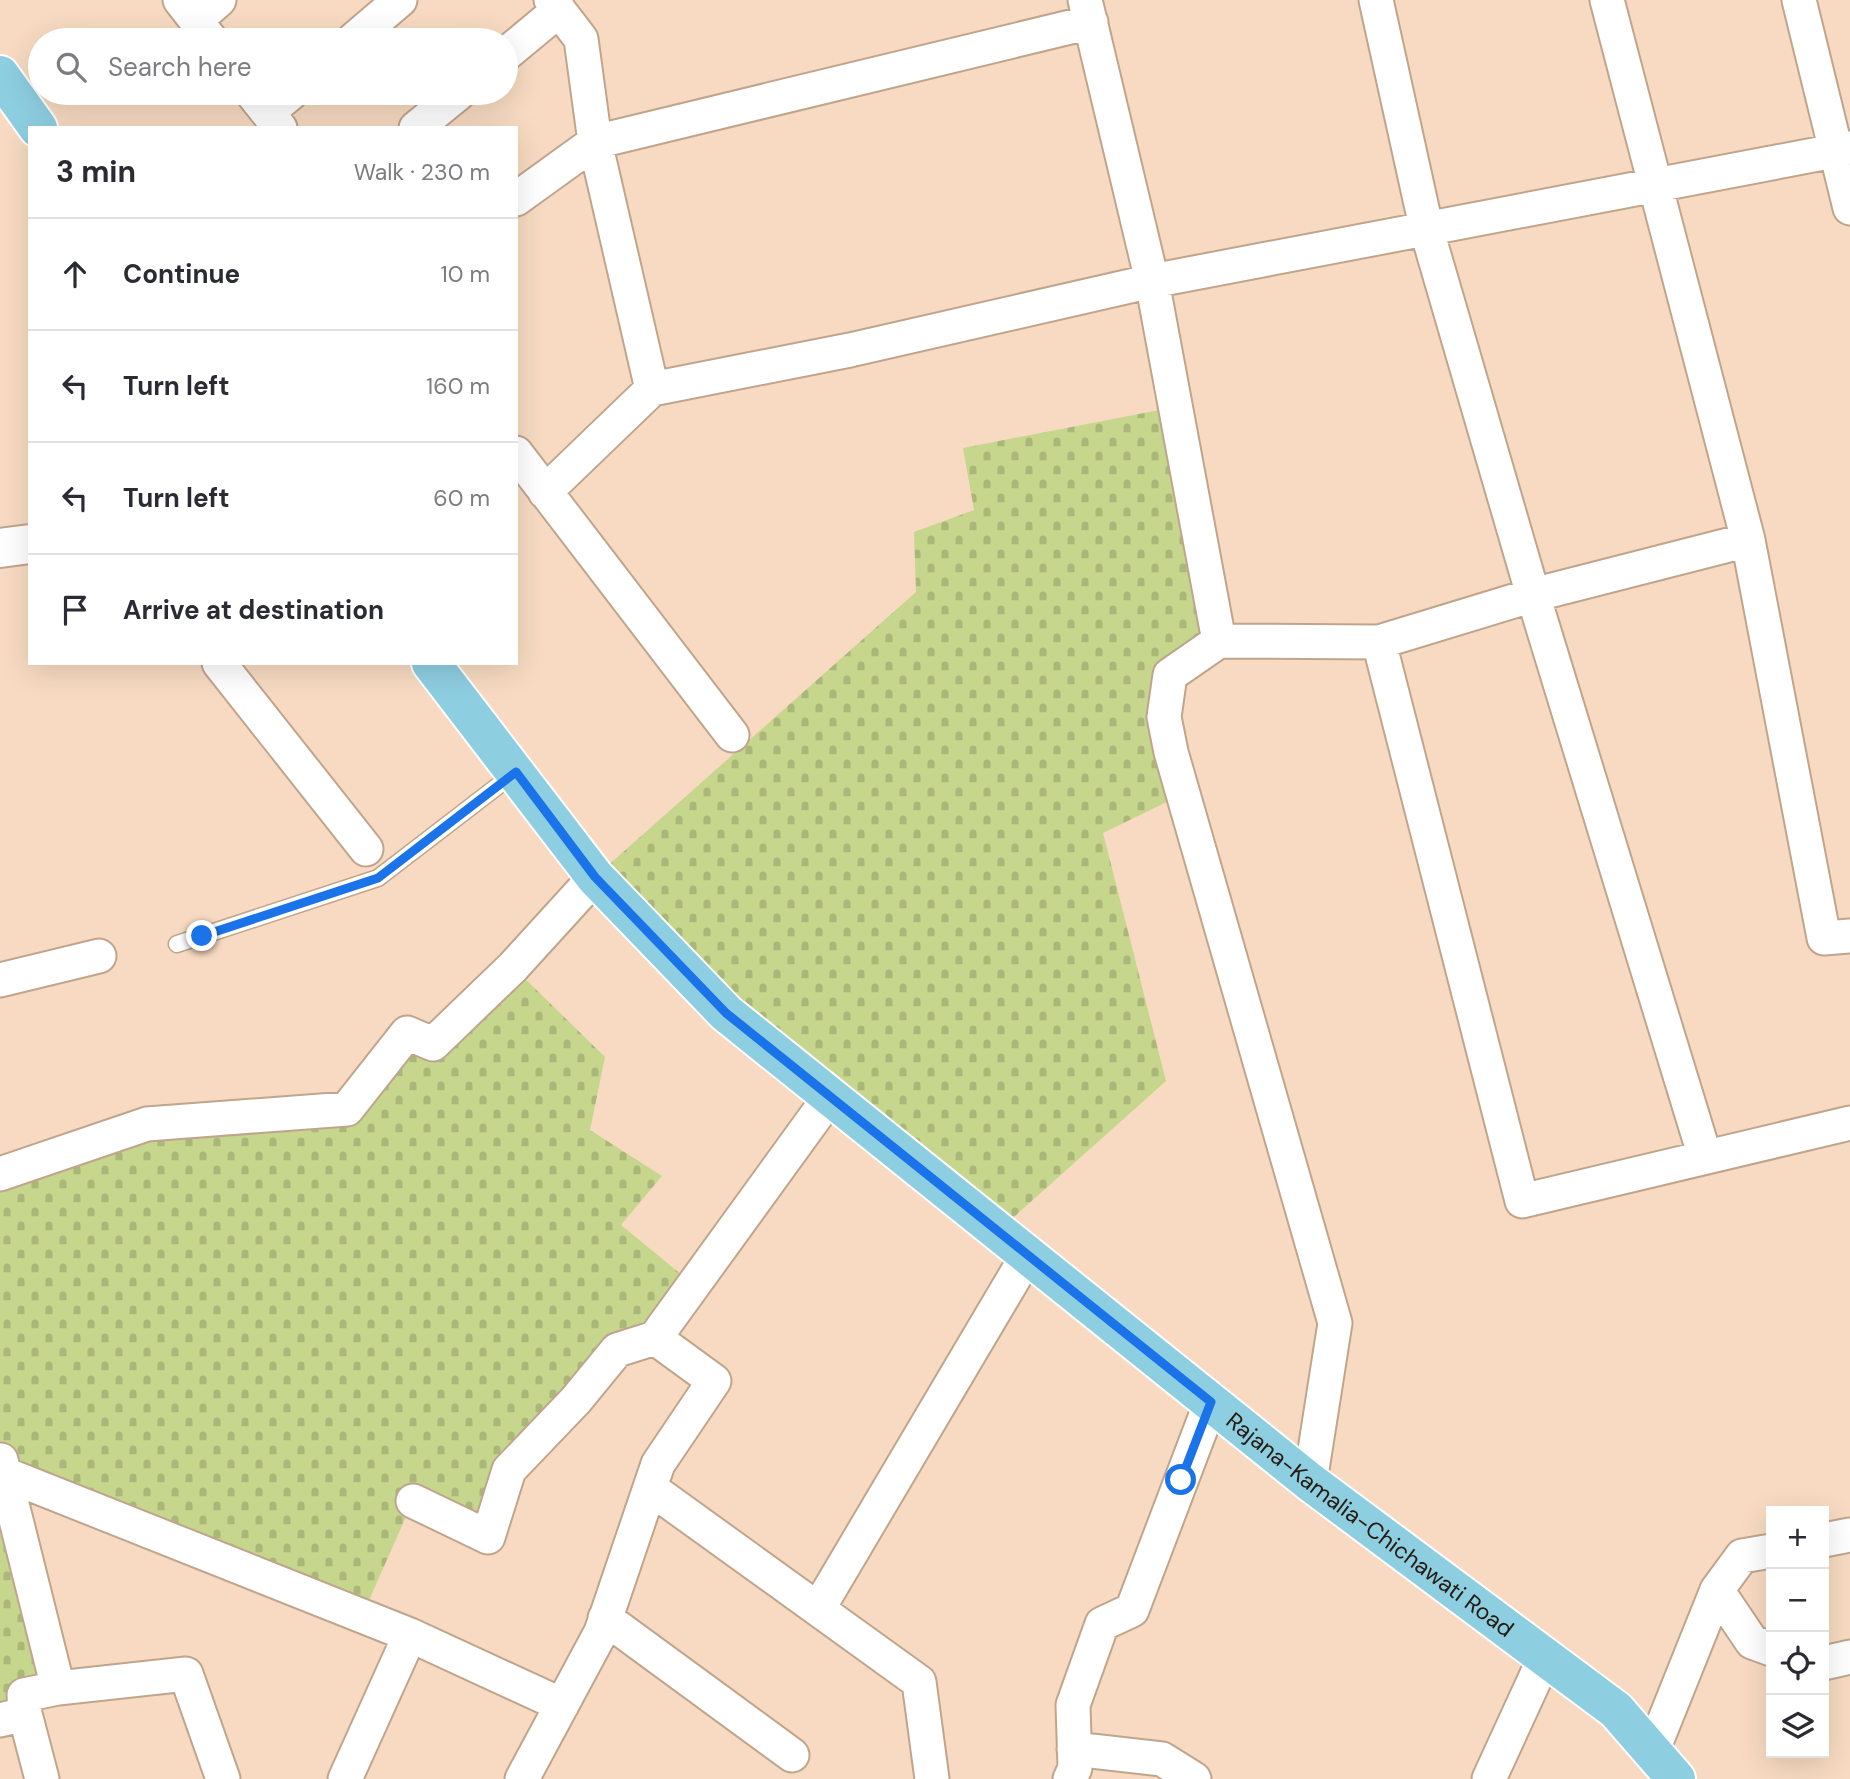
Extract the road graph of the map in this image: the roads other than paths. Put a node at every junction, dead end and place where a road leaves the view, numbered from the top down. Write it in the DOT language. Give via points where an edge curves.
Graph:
graph roads {
  1 [pos="400,0"];
  2 [pos="1376,0"];
  3 [pos="1607,0"];
  4 [pos="1799,0"];
  5 [pos="555,5"];
  6 [pos="1088,11"];
  7 [pos="367,28"];
  8 [pos="518,42"];
  9 [pos="0,75"];
  10 [pos="444,105"];
  11 [pos="37,126"];
  12 [pos="418,126"];
  13 [pos="595,142"];
  14 [pos="1844,149"];
  15 [pos="1657,185"];
  16 [pos="518,198"];
  17 [pos="1850,208"];
  18 [pos="1427,231"];
  19 [pos="1152,281"];
  20 [pos="652,388"];
  21 [pos="518,456"];
  22 [pos="545,492"];
  23 [pos="1748,540"];
  24 [pos="28,544"];
  25 [pos="0,548"];
  26 [pos="1533,595"];
  27 [pos="1219,641"];
  28 [pos="1379,642"];
  29 [pos="221,665"];
  30 [pos="433,665"];
  31 [pos="732,734"];
  32 [pos="516,772"];
  33 [pos="366,849"];
  34 [pos="595,877"];
  35 [pos="1850,936"];
  36 [pos="177,944"];
  37 [pos="99,956"];
  38 [pos="0,980"];
  39 [pos="829,1098"];
  40 [pos="1850,1123"];
  41 [pos="1705,1157"];
  42 [pos="0,1174"];
  43 [pos="1027,1256"];
  44 [pos="655,1338"];
  45 [pos="1211,1402"];
  46 [pos="3,1465"];
  47 [pos="1310,1482"];
  48 [pos="650,1488"];
  49 [pos="413,1501"];
  50 [pos="1850,1535"];
  51 [pos="1829,1539"];
  52 [pos="1766,1552"];
  53 [pos="1717,1590"];
  54 [pos="818,1609"];
  55 [pos="605,1618"];
  56 [pos="410,1635"];
  57 [pos="1766,1647"];
  58 [pos="1545,1657"];
  59 [pos="1850,1657"];
  60 [pos="1829,1662"];
  61 [pos="58,1688"];
  62 [pos="562,1705"];
  63 [pos="13,1717"];
  64 [pos="792,1755"];
  65 [pos="1072,1764"];
  66 [pos="1664,1765"];
  67 [pos="42,1779"];
  68 [pos="223,1779"];
  69 [pos="345,1779"];
  70 [pos="522,1779"];
  71 [pos="932,1779"];
  72 [pos="1194,1779"];
  73 [pos="1489,1779"];
  1 -- 7 [label="street"];
  2 -- 18 [label="street"];
  3 -- 15 [label="street"];
  4 -- 14 [label="street"];
  5 -- 8 [label="street"];
  5 -- 13 [label="street" via="581,39"];
  6 -- 13 [label="street"];
  6 -- 19 [label="street"];
  9 -- 11 [label="main road"];
  10 -- 12 [label="street"];
  13 -- 16 [label="street"];
  13 -- 20 [label="street"];
  14 -- 15 [label="street"];
  14 -- 17 [label="street"];
  15 -- 18 [label="street"];
  15 -- 23 [label="street"];
  18 -- 19 [label="street"];
  18 -- 26 [label="street"];
  19 -- 20 [label="street" via="850,350"];
  19 -- 27 [label="street"];
  20 -- 22 [label="street"];
  21 -- 22 [label="street"];
  22 -- 31 [label="street"];
  23 -- 26 [label="street"];
  23 -- 35 [label="street" via="1824,938"];
  24 -- 25 [label="street"];
  26 -- 28 [label="street"];
  26 -- 41 [label="street"];
  27 -- 28 [label="street"];
  27 -- 47 [label="street" via="1170,675 1164,717 1335,1323"];
  28 -- 41 [label="street" via="1522,1201"];
  29 -- 33 [label="street"];
  30 -- 32 [label="main road, Rajana-Kamalia-Chichawati Road"];
  32 -- 34 [label="main road, Rajana-Kamalia-Chichawati Road"];
  32 -- 36 [label="lane" via="378,878"];
  34 -- 39 [label="main road, Rajana-Kamalia-Chichawati Road" via="726,1013"];
  34 -- 42 [label="street" via="513,967 433,1044 407,1033 348,1109 147,1124"];
  37 -- 38 [label="street"];
  39 -- 43 [label="main road, Rajana-Kamalia-Chichawati Road"];
  39 -- 44 [label="street"];
  40 -- 41 [label="street"];
  43 -- 45 [label="main road, Rajana-Kamalia-Chichawati Road"];
  43 -- 54 [label="street"];
  44 -- 48 [label="street" via="714,1381 658,1464"];
  44 -- 49 [label="street" via="617,1350 509,1470 488,1537"];
  45 -- 47 [label="main road, Rajana-Kamalia-Chichawati Road"];
  45 -- 65 [label="street" via="1132,1610 1102,1625 1073,1705"];
  46 -- 56 [label="street"];
  46 -- 61 [label="street"];
  47 -- 58 [label="main road, Rajana-Kamalia-Chichawati Road"];
  48 -- 54 [label="street"];
  48 -- 55 [label="street"];
  50 -- 51 [label="street"];
  52 -- 53 [label="street" via="1742,1556"];
  53 -- 57 [label="street" via="1752,1642"];
  53 -- 66 [label="street"];
  54 -- 71 [label="street" via="919,1682"];
  55 -- 62 [label="street"];
  55 -- 64 [label="street"];
  56 -- 62 [label="street"];
  56 -- 69 [label="street"];
  58 -- 66 [label="main road, Rajana-Kamalia-Chichawati Road" via="1616,1710"];
  58 -- 73 [label="street"];
  59 -- 60 [label="street"];
  61 -- 63 [label="street" via="24,1695"];
  61 -- 68 [label="street" via="186,1674"];
  62 -- 70 [label="street"];
  63 -- 67 [label="street"];
  65 -- 72 [label="street" via="1162,1759"];
}
